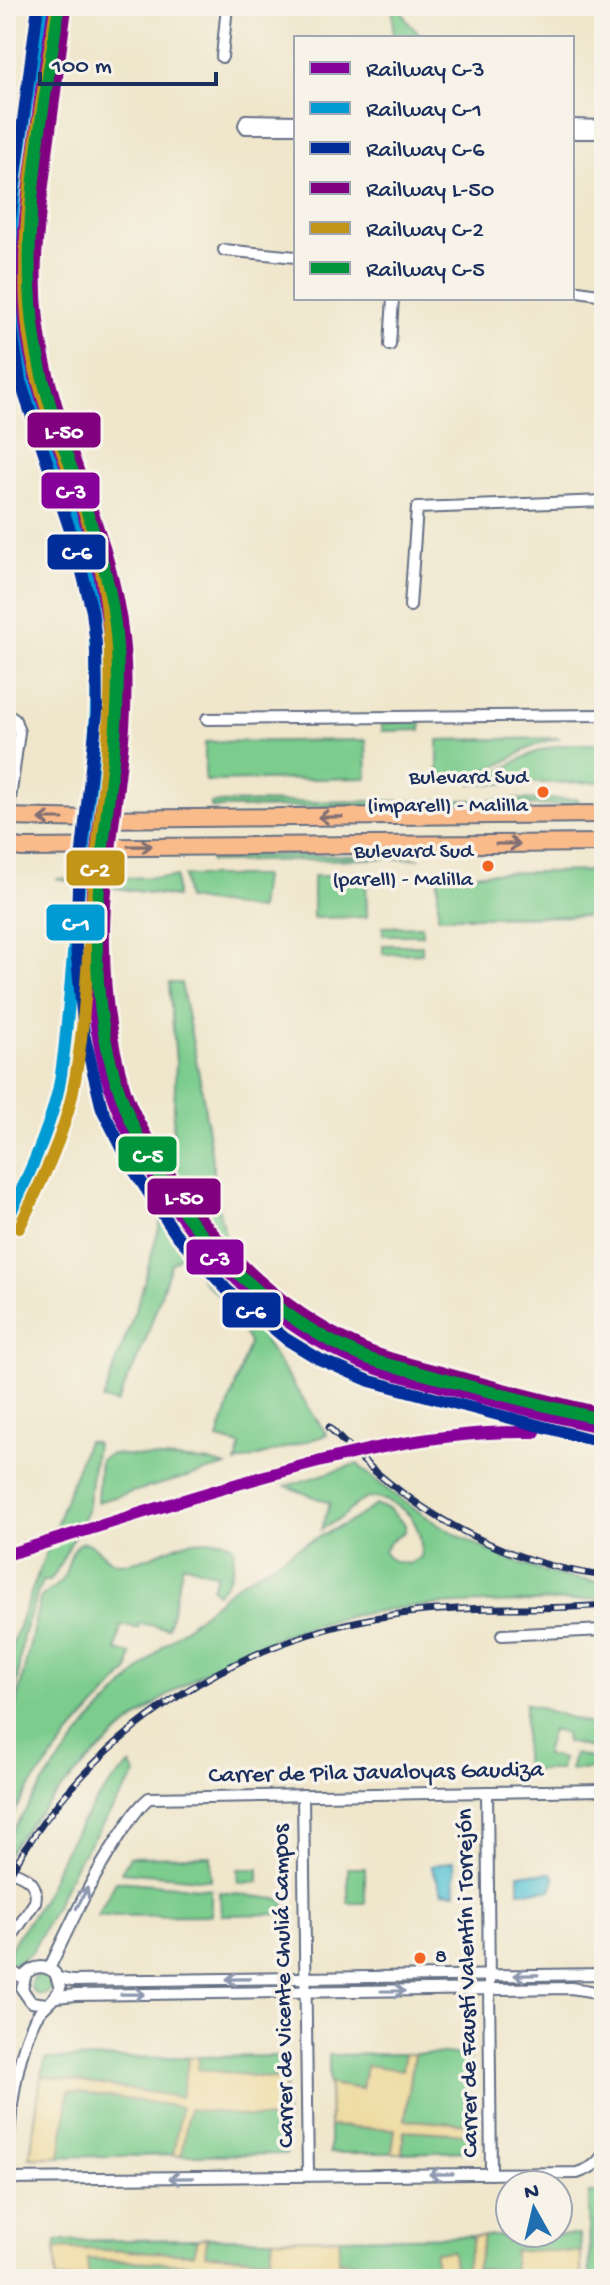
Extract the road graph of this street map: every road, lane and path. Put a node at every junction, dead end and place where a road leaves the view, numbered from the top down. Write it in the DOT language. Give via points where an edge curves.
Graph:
graph roads {
  1 [pos="227,6"];
  2 [pos="222,57"];
  3 [pos="294,121"];
  4 [pos="574,125"];
  5 [pos="604,126"];
  6 [pos="294,128"];
  7 [pos="574,133"];
  8 [pos="604,133"];
  9 [pos="224,250"];
  10 [pos="294,257"];
  11 [pos="574,290"];
  12 [pos="604,295"];
  13 [pos="393,300"];
  14 [pos="390,345"];
  15 [pos="604,501"];
  16 [pos="410,606"];
  17 [pos="604,715"];
  18 [pos="11,716"];
  19 [pos="207,719"];
  20 [pos="604,814"];
  21 [pos="6,817"];
  22 [pos="6,829"];
  23 [pos="604,843"];
  24 [pos="6,846"];
  25 [pos="604,1630"];
  26 [pos="502,1635"];
  27 [pos="604,1790"];
  28 [pos="487,1792"];
  29 [pos="303,1795"];
  30 [pos="6,1869"];
  31 [pos="6,1945"];
  32 [pos="6,1968"];
  33 [pos="49,1969"];
  34 [pos="604,1974"];
  35 [pos="489,1977"];
  36 [pos="23,1978"];
  37 [pos="58,1978"];
  38 [pos="306,1978"];
  39 [pos="489,1990"];
  40 [pos="306,1991"];
  41 [pos="27,1999"];
  42 [pos="604,1999"];
  43 [pos="51,2000"];
  44 [pos="34,2021"];
  45 [pos="604,2153"];
  46 [pos="491,2174"];
  47 [pos="308,2175"];
  48 [pos="7,2179"];
  1 -- 2 [label="street"];
  3 -- 6 [label="street" via="246,120 244,125"];
  4 -- 5 [label="street"];
  7 -- 8 [label="street"];
  9 -- 10 [label="street"];
  11 -- 12 [label="street"];
  13 -- 14 [label="street"];
  15 -- 16 [label="street" via="417,508"];
  17 -- 19 [label="street"];
  18 -- 22 [label="street" via="19,732"];
  20 -- 21 [label="main road, one-way, bridge"];
  24 -- 23 [label="main road, one-way"];
  25 -- 26 [label="street"];
  27 -- 28 [label="street, Carrer de Pila Javaloyas Gaudiza"];
  28 -- 29 [label="street, Carrer de Pila Javaloyas Gaudiza"];
  28 -- 35 [label="street, Carrer de Faustí Valentín i Torrejón"];
  33 -- 29 [label="street, Carrer de Pila Javaloyas Gaudiza, one-way" via="98,1869 149,1798"];
  29 -- 38 [label="street, Carrer de Vicente Chuliá Campos"];
  30 -- 31 [label="street" via="28,1879 37,1895"];
  32 -- 36 [label="street"];
  33 -- 36 [label="street" via="35,1968"];
  33 -- 37 [label="street"];
  34 -- 35 [label="street, one-way"];
  35 -- 38 [label="street"];
  35 -- 39 [label="street, Carrer de Faustí Valentín i Torrejón"];
  36 -- 41 [label="street"];
  38 -- 37 [label="street, one-way"];
  37 -- 43 [label="street" via="60,1988"];
  38 -- 40 [label="street, Carrer de Vicente Chuliá Campos"];
  40 -- 39 [label="street, one-way"];
  39 -- 42 [label="street" via="571,1988"];
  39 -- 46 [label="street, Carrer de Faustí Valentín i Torrejón"];
  43 -- 40 [label="street, one-way" via="76,1995"];
  40 -- 47 [label="street, Carrer de Vicente Chuliá Campos"];
  41 -- 43 [label="street" via="36,2004"];
  41 -- 44 [label="street"];
  43 -- 44 [label="street"];
  44 -- 48 [label="street" via="16,2092"];
  45 -- 46 [label="street" via="589,2170 577,2173"];
  46 -- 47 [label="street, one-way"];
  47 -- 48 [label="street, one-way"];
}
